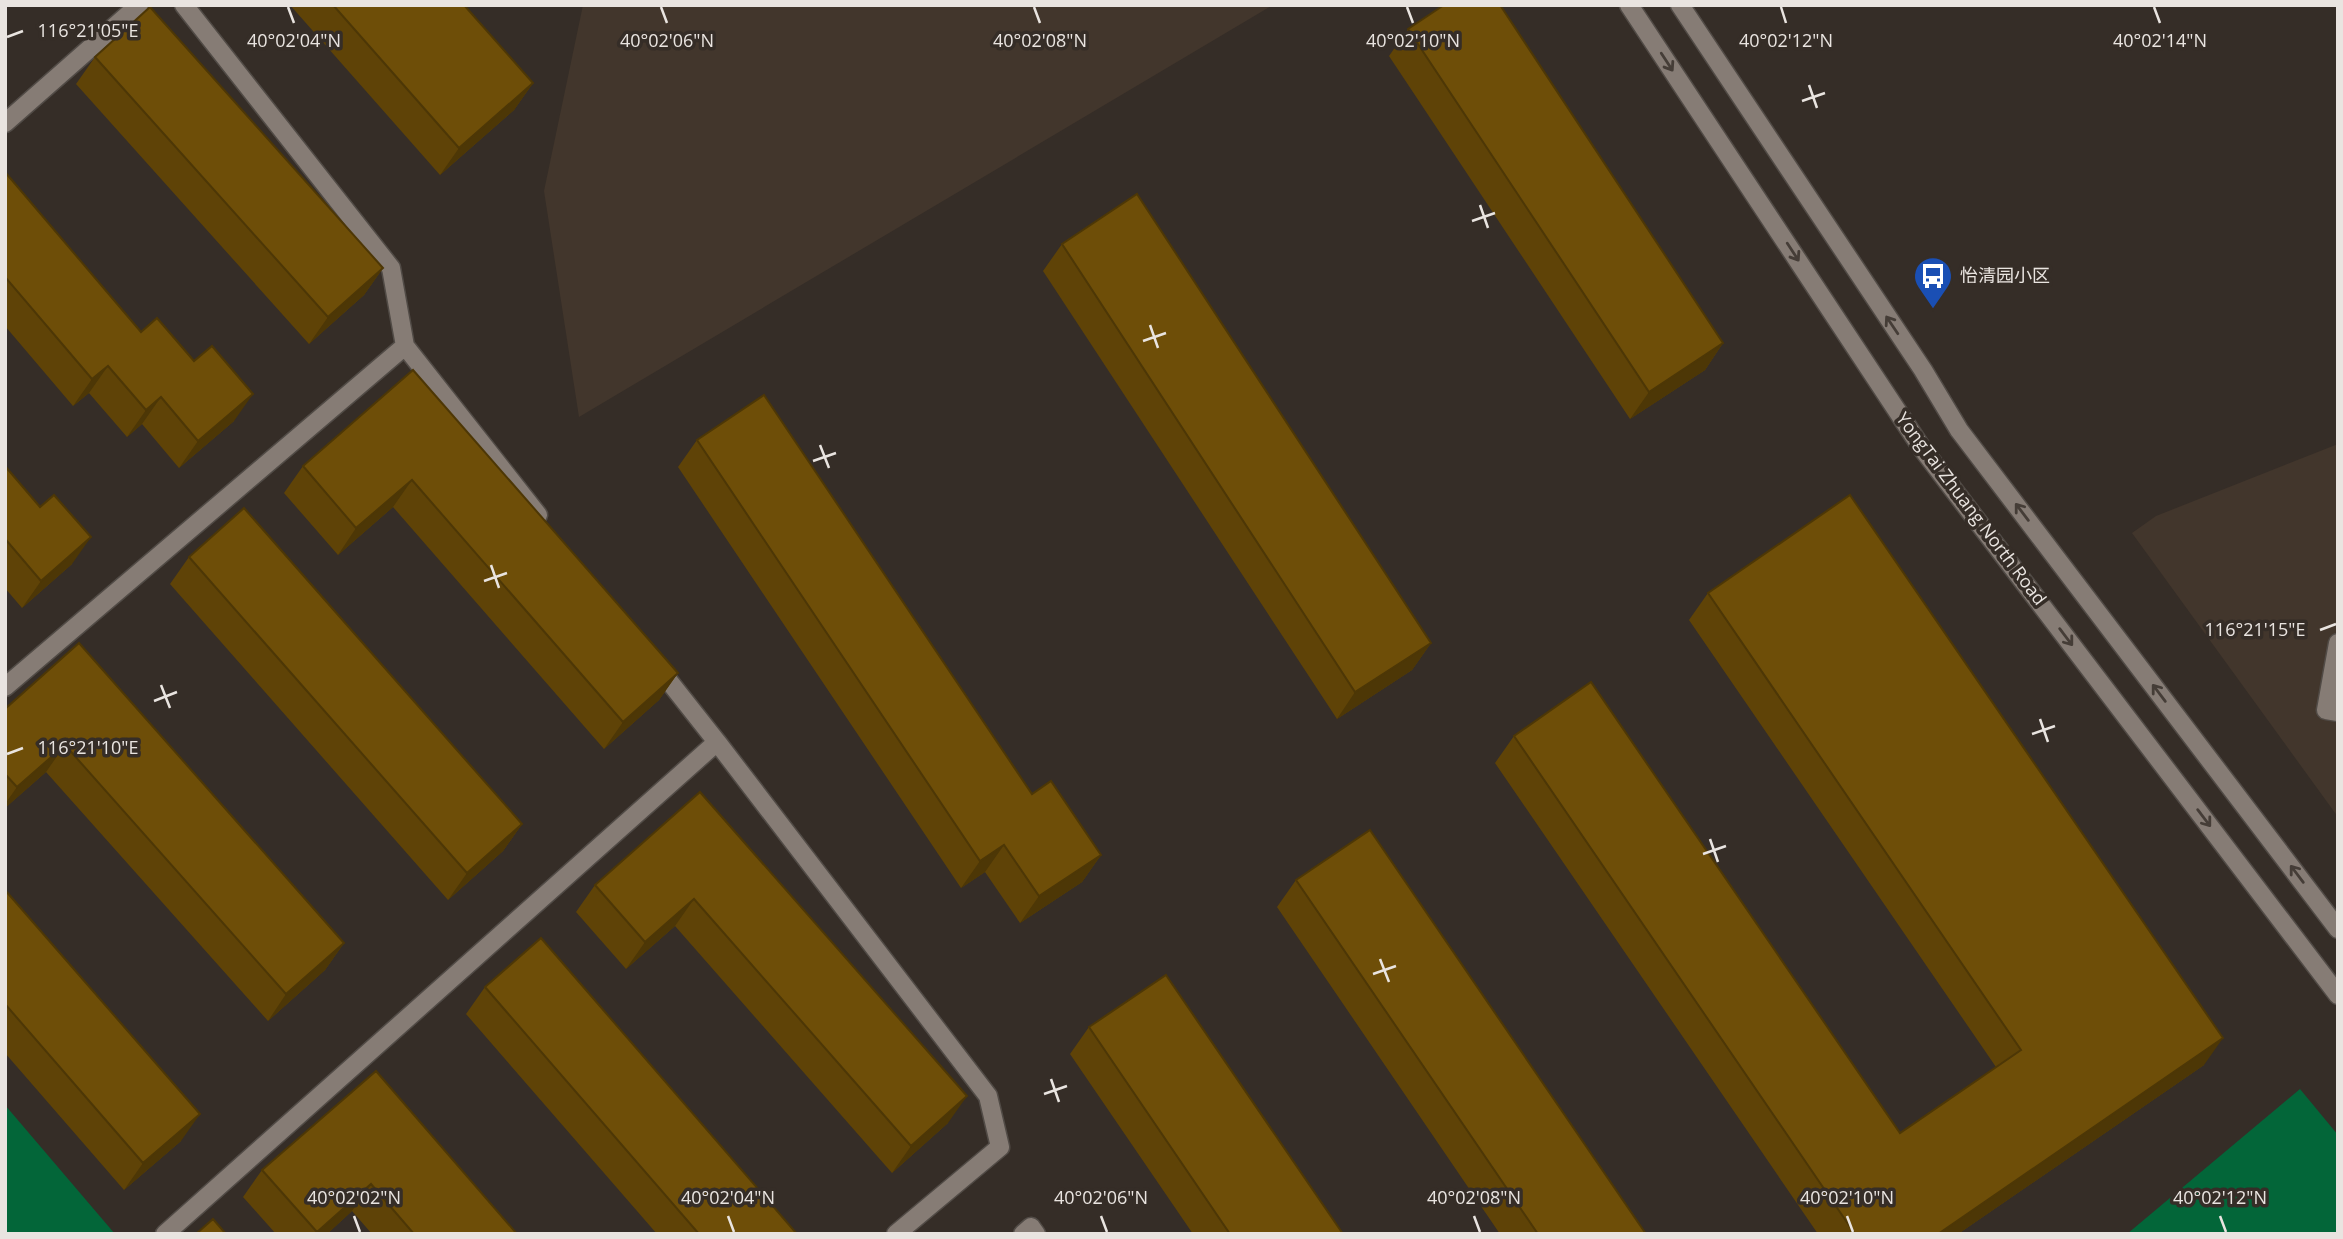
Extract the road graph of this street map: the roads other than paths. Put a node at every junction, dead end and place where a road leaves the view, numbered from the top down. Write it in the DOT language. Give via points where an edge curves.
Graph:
graph roads {
  1 [pos="139,5"];
  2 [pos="184,5"];
  3 [pos="1629,5"];
  4 [pos="1680,5"];
  5 [pos="5,123"];
  6 [pos="405,346"];
  7 [pos="548,528"];
  8 [pos="2338,643"];
  9 [pos="650,656"];
  10 [pos="5,687"];
  11 [pos="2338,712"];
  12 [pos="717,742"];
  13 [pos="2338,929"];
  14 [pos="2338,995"];
  15 [pos="165,1234"];
  16 [pos="897,1234"];
  17 [pos="1023,1234"];
  18 [pos="1036,1234"];
  1 -- 5 [label="street"];
  2 -- 6 [label="street" via="391,268"];
  3 -- 14 [label="street, YongTai Zhuang North Road, one-way" via="1921,447"];
  13 -- 4 [label="street, one-way" via="1959,430"];
  6 -- 7 [label="street"];
  6 -- 10 [label="street"];
  8 -- 11 [label="street" via="2326,710"];
  9 -- 12 [label="street"];
  12 -- 15 [label="street"];
  12 -- 16 [label="street" via="988,1097 1000,1147"];
  17 -- 18 [label="street" via="1031,1227"];
}
